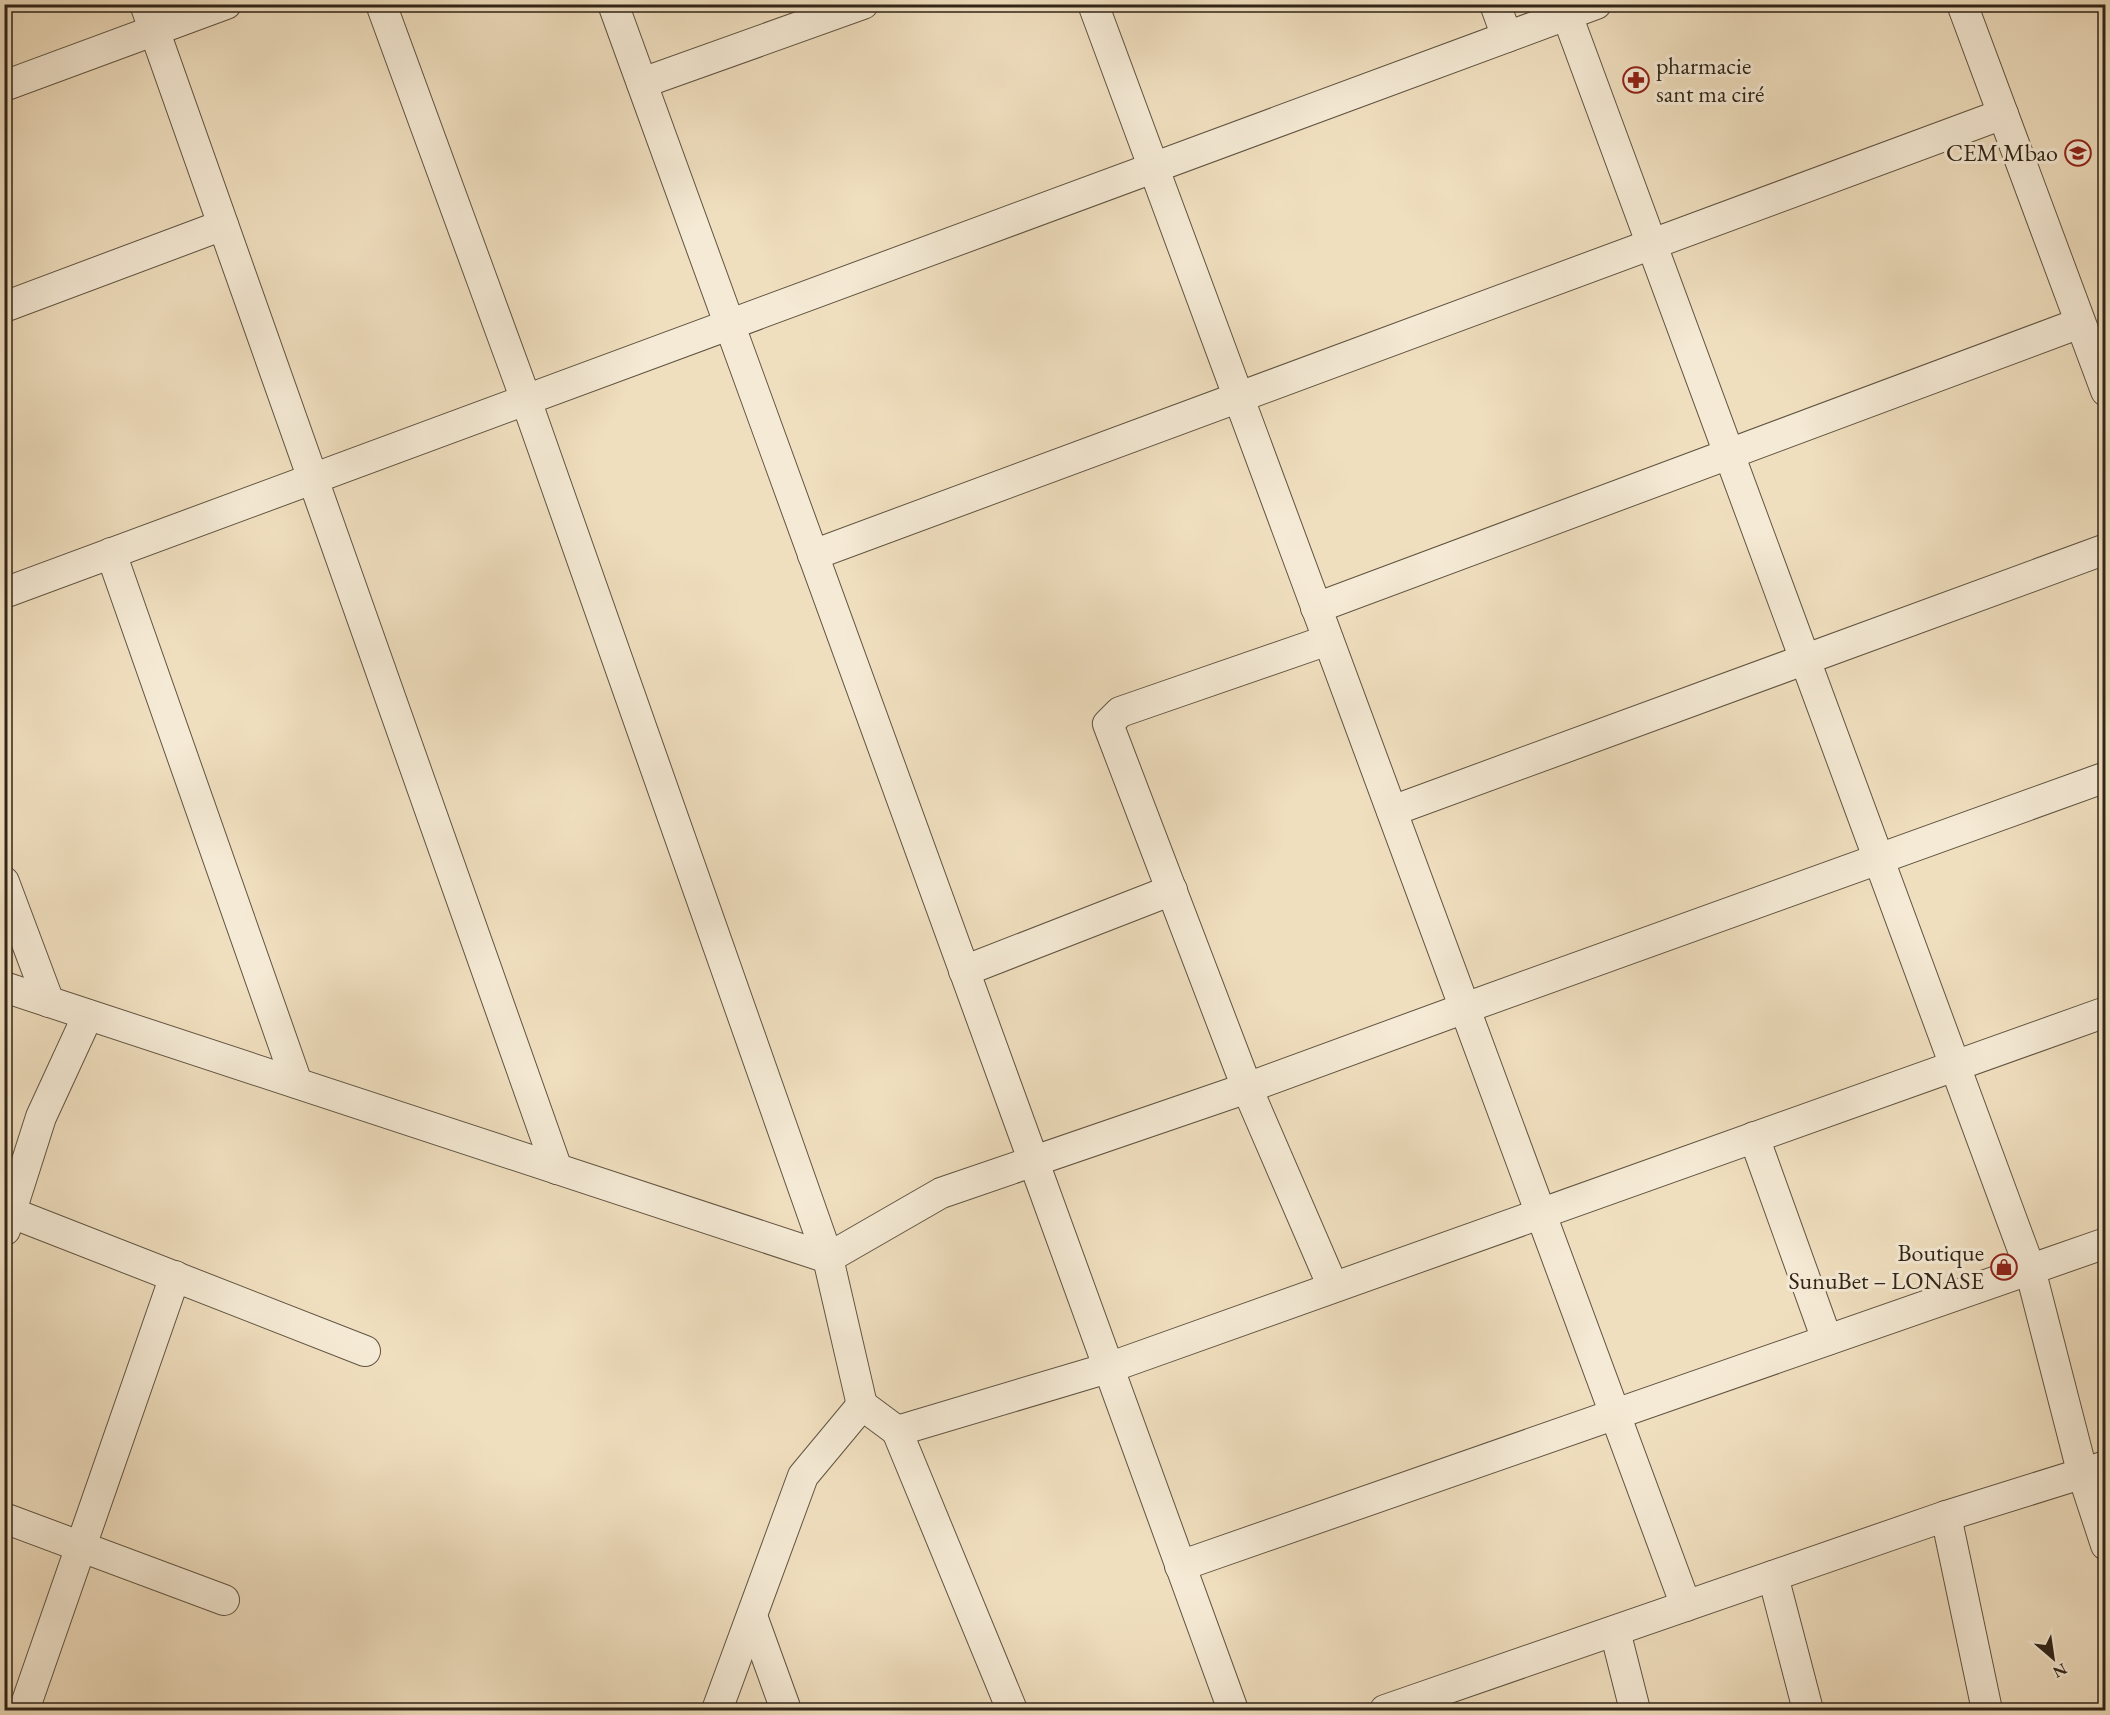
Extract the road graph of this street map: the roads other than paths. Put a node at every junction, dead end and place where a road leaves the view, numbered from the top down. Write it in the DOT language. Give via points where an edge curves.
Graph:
graph roads {
  1 [pos="226,4"];
  2 [pos="381,4"];
  3 [pos="613,4"];
  4 [pos="863,4"];
  5 [pos="1093,4"];
  6 [pos="1495,4"];
  7 [pos="1596,4"];
  8 [pos="1962,4"];
  9 [pos="1567,15"];
  10 [pos="149,18"];
  11 [pos="1507,37"];
  12 [pos="642,84"];
  13 [pos="4,86"];
  14 [pos="2003,114"];
  15 [pos="1154,168"];
  16 [pos="223,225"];
  17 [pos="1652,244"];
  18 [pos="4,307"];
  19 [pos="2080,322"];
  20 [pos="729,325"];
  21 [pos="2106,391"];
  22 [pos="1238,398"];
  23 [pos="526,400"];
  24 [pos="1729,454"];
  25 [pos="313,479"];
  26 [pos="2106,549"];
  27 [pos="111,554"];
  28 [pos="813,555"];
  29 [pos="4,593"];
  30 [pos="1316,608"];
  31 [pos="1329,640"];
  32 [pos="1805,660"];
  33 [pos="2106,777"];
  34 [pos="1392,811"];
  35 [pos="1879,859"];
  36 [pos="4,882"];
  37 [pos="1172,890"];
  38 [pos="964,971"];
  39 [pos="4,987"];
  40 [pos="49,1002"];
  41 [pos="1465,1008"];
  42 [pos="2106,1012"];
  43 [pos="88,1015"];
  44 [pos="1956,1065"];
  45 [pos="297,1083"];
  46 [pos="1247,1088"];
  47 [pos="1754,1137"];
  48 [pos="1034,1162"];
  49 [pos="557,1169"];
  50 [pos="1540,1214"];
  51 [pos="8,1222"];
  52 [pos="2106,1243"];
  53 [pos="828,1258"];
  54 [pos="2030,1269"];
  55 [pos="175,1276"];
  56 [pos="1333,1287"];
  57 [pos="1827,1340"];
  58 [pos="364,1351"];
  59 [pos="1108,1368"];
  60 [pos="862,1405"];
  61 [pos="1614,1414"];
  62 [pos="897,1431"];
  63 [pos="2094,1470"];
  64 [pos="1946,1516"];
  65 [pos="4,1518"];
  66 [pos="2106,1545"];
  67 [pos="81,1546"];
  68 [pos="1180,1566"];
  69 [pos="1773,1576"];
  70 [pos="224,1600"];
  71 [pos="1686,1606"];
  72 [pos="752,1616"];
  73 [pos="1615,1631"];
  74 [pos="24,1710"];
  75 [pos="717,1710"];
  76 [pos="786,1710"];
  77 [pos="1012,1710"];
  78 [pos="1233,1710"];
  79 [pos="1385,1710"];
  80 [pos="1635,1710"];
  81 [pos="1808,1710"];
  82 [pos="1987,1710"];
  1 -- 10 [label="street"];
  2 -- 23 [label="street"];
  3 -- 12 [label="street"];
  4 -- 12 [label="street"];
  5 -- 15 [label="street"];
  6 -- 11 [label="street"];
  7 -- 9 [label="street"];
  8 -- 14 [label="street"];
  9 -- 11 [label="street"];
  9 -- 17 [label="street"];
  10 -- 13 [label="street"];
  10 -- 16 [label="street"];
  11 -- 15 [label="street"];
  12 -- 20 [label="street"];
  14 -- 17 [label="street"];
  14 -- 19 [label="street"];
  15 -- 20 [label="street"];
  15 -- 22 [label="street"];
  16 -- 18 [label="street"];
  16 -- 25 [label="street"];
  17 -- 22 [label="street"];
  17 -- 24 [label="street"];
  19 -- 21 [label="street"];
  19 -- 24 [label="street"];
  20 -- 23 [label="street"];
  20 -- 28 [label="street"];
  22 -- 28 [label="street"];
  22 -- 30 [label="street"];
  23 -- 25 [label="street"];
  23 -- 53 [label="street"];
  24 -- 30 [label="street"];
  24 -- 32 [label="street"];
  25 -- 27 [label="street"];
  25 -- 49 [label="street"];
  26 -- 32 [label="street"];
  27 -- 29 [label="street"];
  27 -- 45 [label="street"];
  28 -- 38 [label="street"];
  30 -- 31 [label="street"];
  31 -- 34 [label="street"];
  31 -- 37 [label="street" via="1120,711 1108,724"];
  32 -- 34 [label="street"];
  32 -- 35 [label="street"];
  33 -- 35 [label="street"];
  34 -- 41 [label="street"];
  35 -- 41 [label="street"];
  35 -- 44 [label="street"];
  36 -- 40 [label="street"];
  37 -- 38 [label="street"];
  37 -- 46 [label="street"];
  38 -- 48 [label="street"];
  39 -- 40 [label="street"];
  40 -- 43 [label="street"];
  41 -- 46 [label="street"];
  41 -- 50 [label="street"];
  42 -- 44 [label="street"];
  43 -- 45 [label="street"];
  43 -- 51 [label="street" via="41,1117"];
  44 -- 47 [label="street"];
  44 -- 54 [label="street"];
  45 -- 49 [label="street"];
  46 -- 48 [label="street"];
  46 -- 56 [label="street"];
  47 -- 50 [label="street"];
  47 -- 57 [label="street"];
  48 -- 53 [label="street" via="941,1193"];
  48 -- 59 [label="street"];
  49 -- 53 [label="street"];
  50 -- 56 [label="street"];
  50 -- 61 [label="street"];
  51 -- 55 [label="street"];
  52 -- 54 [label="street"];
  53 -- 60 [label="street"];
  54 -- 57 [label="street"];
  54 -- 63 [label="street"];
  55 -- 58 [label="street"];
  55 -- 67 [label="street"];
  56 -- 59 [label="street"];
  57 -- 61 [label="street"];
  59 -- 62 [label="street"];
  59 -- 68 [label="street"];
  60 -- 62 [label="street"];
  60 -- 72 [label="street" via="803,1476"];
  61 -- 68 [label="street"];
  61 -- 71 [label="street"];
  62 -- 77 [label="street"];
  63 -- 64 [label="street"];
  63 -- 66 [label="street"];
  64 -- 69 [label="street"];
  64 -- 82 [label="street"];
  65 -- 67 [label="street"];
  67 -- 70 [label="street"];
  67 -- 74 [label="street"];
  68 -- 78 [label="street"];
  69 -- 71 [label="street"];
  69 -- 81 [label="street"];
  71 -- 73 [label="street"];
  72 -- 75 [label="street"];
  72 -- 76 [label="street"];
  73 -- 79 [label="street"];
  73 -- 80 [label="street"];
}
